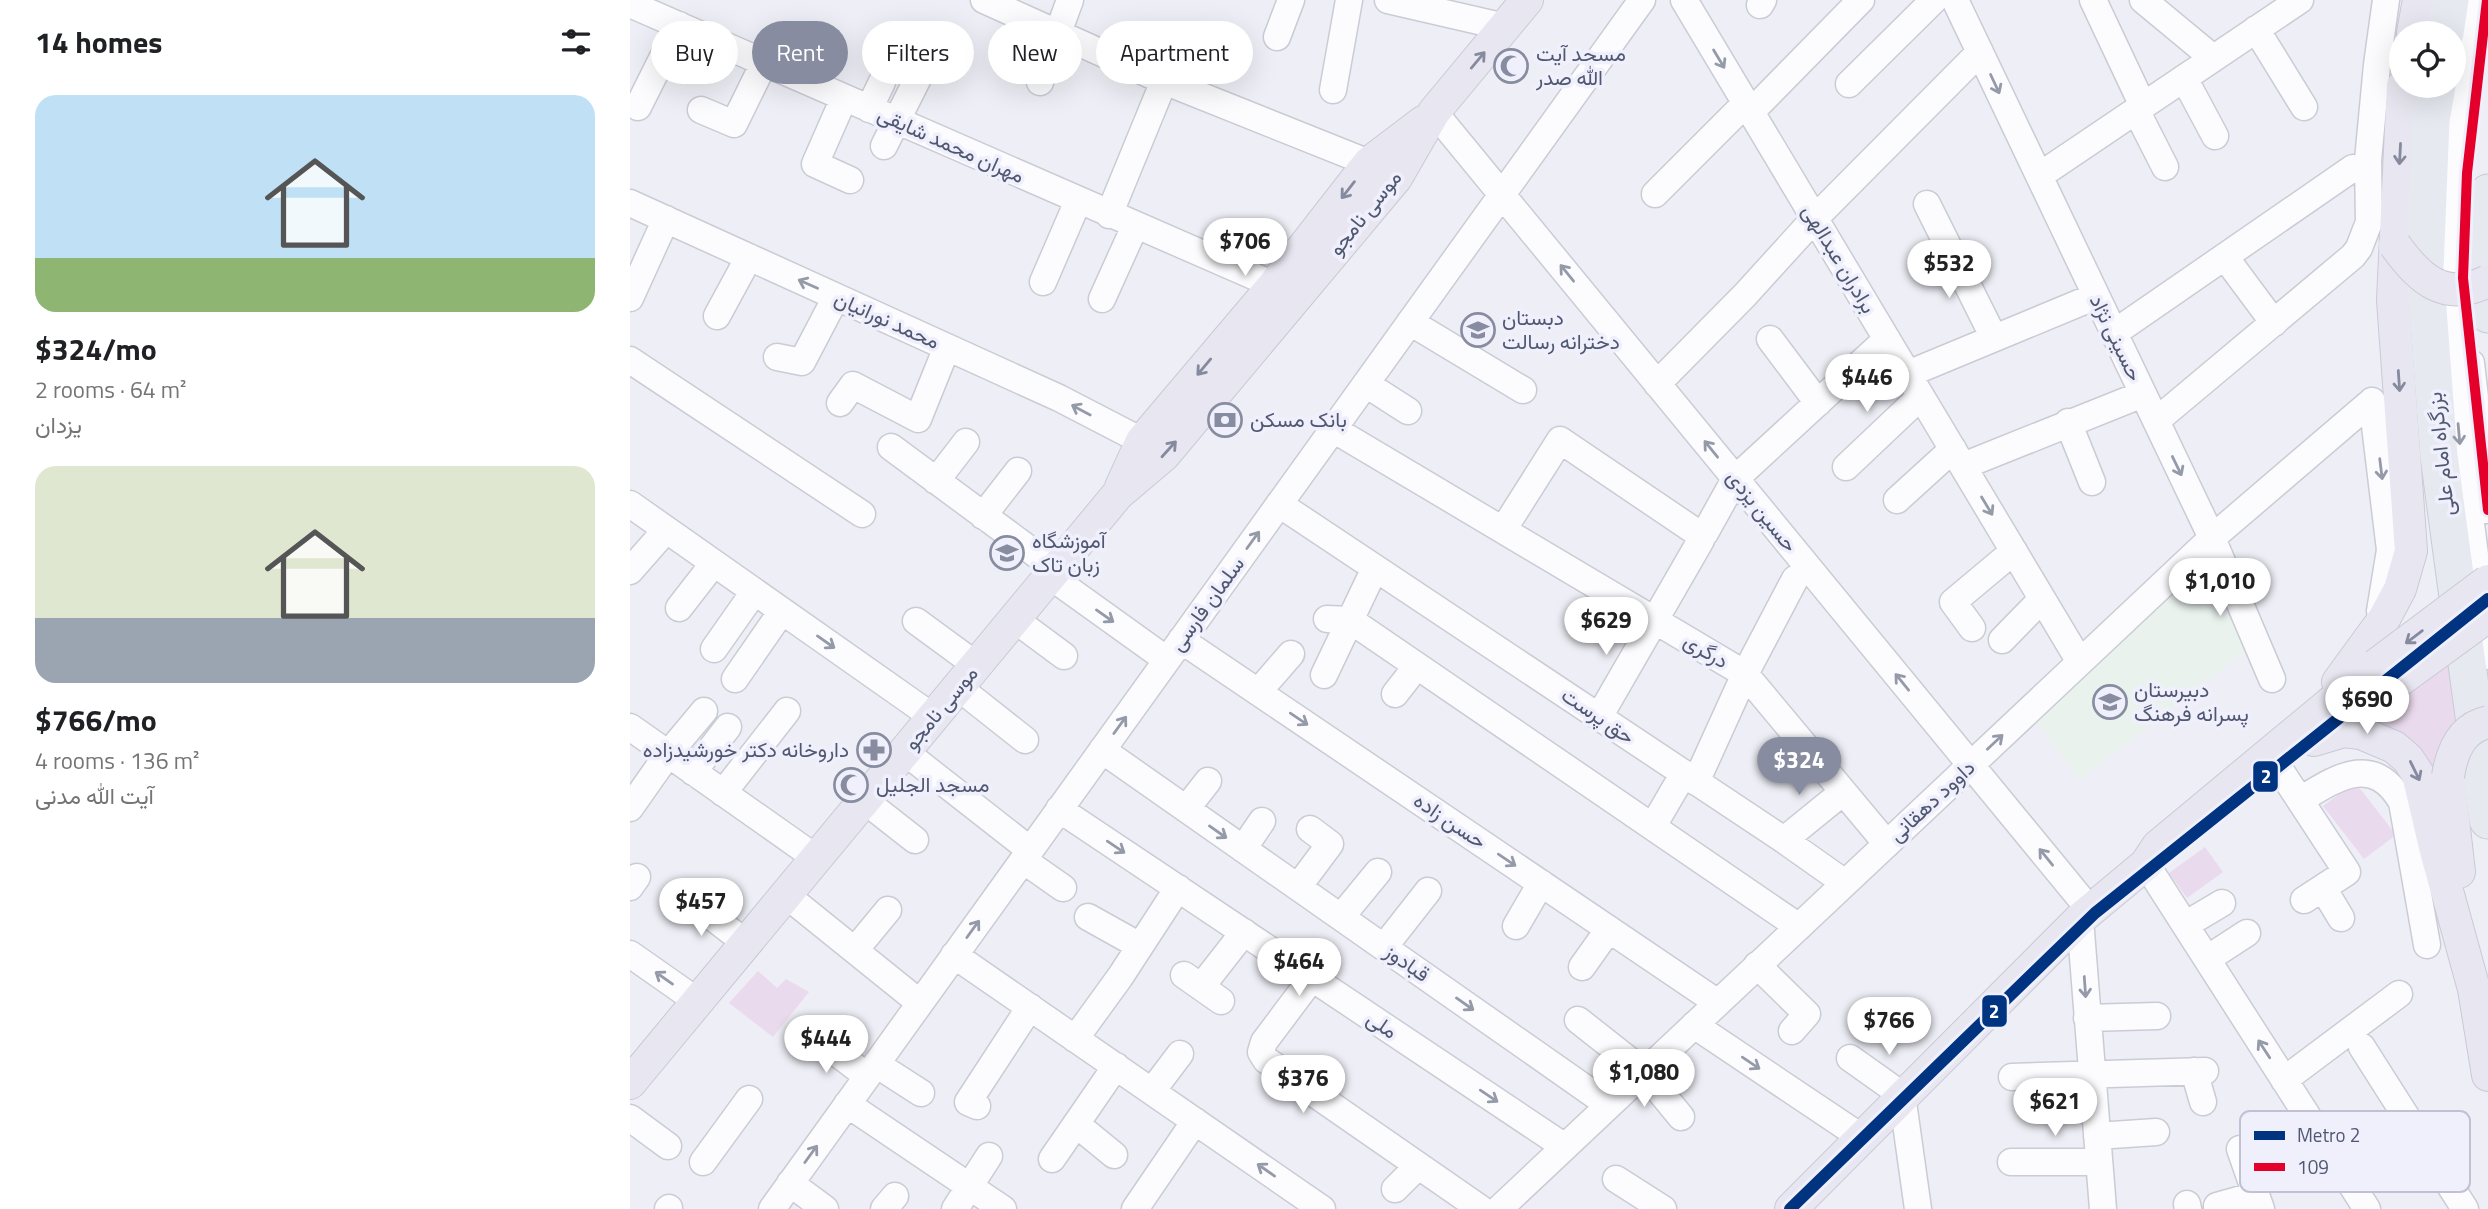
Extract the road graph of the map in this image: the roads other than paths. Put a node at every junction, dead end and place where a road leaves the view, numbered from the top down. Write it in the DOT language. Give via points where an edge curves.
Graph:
graph roads {
  1 [pos="984,0"];
  2 [pos="1070,0"];
  3 [pos="1291,0"];
  4 [pos="1349,0"];
  5 [pos="1388,0"];
  6 [pos="1527,0"];
  7 [pos="1642,0"];
  8 [pos="1684,0"];
  9 [pos="1861,0"];
  10 [pos="1934,0"];
  11 [pos="1955,0"];
  12 [pos="2093,0"];
  13 [pos="2143,0"];
  14 [pos="2300,0"];
  15 [pos="2386,0"];
  16 [pos="2419,0"];
  17 [pos="2450,0"];
  18 [pos="2473,0"];
  19 [pos="2487,0"];
  20 [pos="630,4"];
  21 [pos="670,21"];
  22 [pos="1031,21"];
  23 [pos="1062,21"];
  24 [pos="2415,21"];
  25 [pos="2447,21"];
  26 [pos="1505,27"];
  27 [pos="2256,29"];
  28 [pos="1277,37"];
  29 [pos="1980,52"];
  30 [pos="2213,58"];
  31 [pos="2185,78"];
  32 [pos="651,81"];
  33 [pos="754,84"];
  34 [pos="812,84"];
  35 [pos="881,84"];
  36 [pos="915,84"];
  37 [pos="1163,84"];
  38 [pos="1172,84"];
  39 [pos="1849,84"];
  40 [pos="1333,90"];
  41 [pos="844,98"];
  42 [pos="2402,98"];
  43 [pos="2435,98"];
  44 [pos="638,107"];
  45 [pos="2304,107"];
  46 [pos="1749,108"];
  47 [pos="2139,108"];
  48 [pos="869,109"];
  49 [pos="701,110"];
  50 [pos="1434,113"];
  51 [pos="896,121"];
  52 [pos="2215,136"];
  53 [pos="884,146"];
  54 [pos="1369,163"];
  55 [pos="2361,164"];
  56 [pos="2165,167"];
  57 [pos="2039,176"];
  58 [pos="850,180"];
  59 [pos="2488,193"];
  60 [pos="1502,194"];
  61 [pos="1655,194"];
  62 [pos="1079,201"];
  63 [pos="630,203"];
  64 [pos="1927,204"];
  65 [pos="1109,215"];
  66 [pos="1815,218"];
  67 [pos="666,219"];
  68 [pos="1135,226"];
  69 [pos="2395,245"];
  70 [pos="749,257"];
  71 [pos="2225,257"];
  72 [pos="2488,281"];
  73 [pos="1043,282"];
  74 [pos="1283,293"];
  75 [pos="2096,296"];
  76 [pos="836,297"];
  77 [pos="630,298"];
  78 [pos="1102,299"];
  79 [pos="2488,313"];
  80 [pos="717,316"];
  81 [pos="1410,322"];
  82 [pos="2274,323"];
  83 [pos="2114,334"];
  84 [pos="1994,338"];
  85 [pos="1770,339"];
  86 [pos="1887,339"];
  87 [pos="947,347"];
  88 [pos="777,357"];
  89 [pos="630,360"];
  90 [pos="1366,384"];
  91 [pos="1657,384"];
  92 [pos="1914,385"];
  93 [pos="1523,390"];
  94 [pos="2143,394"];
  95 [pos="840,403"];
  96 [pos="1818,403"];
  97 [pos="1408,411"];
  98 [pos="2156,421"];
  99 [pos="2068,422"];
  100 [pos="1333,429"];
  101 [pos="1142,441"];
  102 [pos="966,442"];
  103 [pos="899,454"];
  104 [pos="1963,456"];
  105 [pos="1846,467"];
  106 [pos="1018,471"];
  107 [pos="1735,479"];
  108 [pos="936,481"];
  109 [pos="2092,482"];
  110 [pos="1118,494"];
  111 [pos="1897,500"];
  112 [pos="630,504"];
  113 [pos="1279,504"];
  114 [pos="2488,510"];
  115 [pos="862,513"];
  116 [pos="983,516"];
  117 [pos="666,530"];
  118 [pos="1503,530"];
  119 [pos="1700,535"];
  120 [pos="2212,538"];
  121 [pos="2014,551"];
  122 [pos="715,564"];
  123 [pos="1375,568"];
  124 [pos="630,571"];
  125 [pos="1053,573"];
  126 [pos="1795,579"];
  127 [pos="2488,581"];
  128 [pos="754,592"];
  129 [pos="2042,599"];
  130 [pos="679,608"];
  131 [pos="782,611"];
  132 [pos="2488,616"];
  133 [pos="1014,619"];
  134 [pos="1339,619"];
  135 [pos="1654,620"];
  136 [pos="916,621"];
  137 [pos="1972,628"];
  138 [pos="2375,631"];
  139 [pos="2002,640"];
  140 [pos="714,649"];
  141 [pos="1174,650"];
  142 [pos="1291,654"];
  143 [pos="1064,656"];
  144 [pos="2488,656"];
  145 [pos="2080,662"];
  146 [pos="1417,666"];
  147 [pos="1324,674"];
  148 [pos="1745,674"];
  149 [pos="967,676"];
  150 [pos="2383,676"];
  151 [pos="735,679"];
  152 [pos="2272,679"];
  153 [pos="1258,692"];
  154 [pos="1395,694"];
  155 [pos="704,711"];
  156 [pos="787,711"];
  157 [pos="933,717"];
  158 [pos="1599,717"];
  159 [pos="2488,722"];
  160 [pos="630,727"];
  161 [pos="728,727"];
  162 [pos="2309,733"];
  163 [pos="1025,740"];
  164 [pos="1102,750"];
  165 [pos="905,752"];
  166 [pos="668,754"];
  167 [pos="2274,760"];
  168 [pos="1970,765"];
  169 [pos="693,772"];
  170 [pos="1690,777"];
  171 [pos="1208,781"];
  172 [pos="1843,792"];
  173 [pos="723,793"];
  174 [pos="864,800"];
  175 [pos="2300,800"];
  176 [pos="630,808"];
  177 [pos="1059,809"];
  178 [pos="1186,809"];
  179 [pos="2488,820"];
  180 [pos="1262,821"];
  181 [pos="1653,826"];
  182 [pos="1310,829"];
  183 [pos="915,840"];
  184 [pos="1784,840"];
  185 [pos="1887,844"];
  186 [pos="1243,849"];
  187 [pos="1026,855"];
  188 [pos="816,858"];
  189 [pos="2146,864"];
  190 [pos="1378,872"];
  191 [pos="1541,883"];
  192 [pos="1845,883"];
  193 [pos="1298,887"];
  194 [pos="1063,888"];
  195 [pos="1178,888"];
  196 [pos="1428,891"];
  197 [pos="786,895"];
  198 [pos="685,896"];
  199 [pos="2222,903"];
  200 [pos="888,910"];
  201 [pos="2085,915"];
  202 [pos="1088,917"];
  203 [pos="1341,917"];
  204 [pos="2341,918"];
  205 [pos="2185,925"];
  206 [pos="1516,926"];
  207 [pos="1798,927"];
  208 [pos="1609,929"];
  209 [pos="1244,932"];
  210 [pos="2247,933"];
  211 [pos="746,943"];
  212 [pos="2427,945"];
  213 [pos="1140,946"];
  214 [pos="1384,947"];
  215 [pos="855,950"];
  216 [pos="630,954"];
  217 [pos="954,955"];
  218 [pos="2207,959"];
  219 [pos="1757,965"];
  220 [pos="1582,967"];
  221 [pos="1312,978"];
  222 [pos="1202,988"];
  223 [pos="2474,989"];
  224 [pos="2399,994"];
  225 [pos="697,1001"];
  226 [pos="920,1003"];
  227 [pos="1718,1003"];
  228 [pos="1031,1007"];
  229 [pos="2157,1016"];
  230 [pos="2087,1018"];
  231 [pos="1578,1020"];
  232 [pos="1694,1025"];
  233 [pos="1792,1031"];
  234 [pos="813,1035"];
  235 [pos="1075,1039"];
  236 [pos="2362,1047"];
  237 [pos="1180,1054"];
  238 [pos="1850,1058"];
  239 [pos="1116,1066"];
  240 [pos="871,1070"];
  241 [pos="1644,1072"];
  242 [pos="2092,1075"];
  243 [pos="2488,1075"];
  244 [pos="2012,1077"];
  245 [pos="2284,1080"];
  246 [pos="630,1083"];
  247 [pos="1152,1091"];
  248 [pos="921,1093"];
  249 [pos="1902,1095"];
  250 [pos="749,1099"];
  251 [pos="2203,1102"];
  252 [pos="847,1104"];
  253 [pos="1609,1105"];
  254 [pos="977,1107"];
  255 [pos="2304,1111"];
  256 [pos="2403,1111"];
  257 [pos="1681,1116"];
  258 [pos="630,1118"];
  259 [pos="1195,1121"];
  260 [pos="1076,1124"];
  261 [pos="2156,1132"];
  262 [pos="1861,1137"];
  263 [pos="668,1146"];
  264 [pos="1565,1147"];
  265 [pos="2098,1149"];
  266 [pos="1115,1155"];
  267 [pos="989,1156"];
  268 [pos="1052,1159"];
  269 [pos="2011,1161"];
  270 [pos="703,1162"];
  271 [pos="1418,1166"];
  272 [pos="1616,1180"];
  273 [pos="790,1184"];
  274 [pos="971,1187"];
  275 [pos="1395,1189"];
  276 [pos="2356,1192"];
  277 [pos="2454,1192"];
  278 [pos="2258,1202"];
  279 [pos="2217,1206"];
  280 [pos="772,1209"];
  281 [pos="825,1209"];
  282 [pos="955,1209"];
  283 [pos="1003,1209"];
  284 [pos="1135,1209"];
  285 [pos="1322,1209"];
  286 [pos="1481,1209"];
  287 [pos="1499,1209"];
  288 [pos="1663,1209"];
  289 [pos="1791,1209"];
  290 [pos="1918,1209"];
  291 [pos="2102,1209"];
  292 [pos="2367,1209"];
  293 [pos="2465,1209"];
  1 -- 22 [label="street"];
  2 -- 23 [label="street"];
  3 -- 28 [label="street"];
  4 -- 40 [label="street"];
  5 -- 26 [label="street"];
  6 -- 26 [label="main road, موسی نامجو"];
  7 -- 60 [label="street, سلمان فارسی"];
  8 -- 46 [label="street, برادران عبدالهی, one-way"];
  9 -- 46 [label="street"];
  10 -- 39 [label="street"];
  11 -- 29 [label="street, حسینی نژاد"];
  12 -- 47 [label="street"];
  13 -- 30 [label="street"];
  14 -- 27 [label="street"];
  15 -- 55 [label="street"];
  16 -- 24 [label="main road"];
  17 -- 25 [label="highway"];
  18 -- 144 [label="street, one-way" via="2456,126 2446,278 2459,438"];
  19 -- 114 [label="street" via="2467,173 2463,278"];
  20 -- 21 [label="street, مهران محمد شایقی"];
  50 -- 26 [label="main road, موسی نامجو, one-way"];
  27 -- 30 [label="street"];
  27 -- 45 [label="street"];
  29 -- 57 [label="street, حسینی نژاد, one-way"];
  29 -- 66 [label="street"];
  30 -- 31 [label="street"];
  31 -- 47 [label="street"];
  31 -- 52 [label="street"];
  32 -- 44 [label="street"];
  33 -- 49 [label="street" via="734,124"];
  34 -- 41 [label="street, مهران محمد شایقی"];
  35 -- 48 [label="street"];
  36 -- 51 [label="street"];
  37 -- 65 [label="street"];
  38 -- 54 [label="street"];
  41 -- 48 [label="street, مهران محمد شایقی"];
  41 -- 58 [label="street" via="815,164"];
  42 -- 69 [label="main road, one-way"];
  43 -- 179 [label="highway, بزرگراه امام علی" via="2425,270 2439,456"];
  46 -- 61 [label="street"];
  46 -- 66 [label="street, برادران عبدالهی"];
  47 -- 56 [label="street"];
  47 -- 57 [label="street"];
  48 -- 51 [label="street, مهران محمد شایقی"];
  50 -- 54 [label="main road, موسی نامجو"];
  50 -- 60 [label="street, حسین یزدی"];
  50 -- 74 [label="main road, موسی نامجو" via="1396,178"];
  51 -- 53 [label="street"];
  51 -- 62 [label="street, مهران محمد شایقی"];
  54 -- 74 [label="main road, موسی نامجو, one-way"];
  55 -- 71 [label="street"];
  55 -- 82 [label="street" via="2369,222 2359,248"];
  57 -- 75 [label="street, حسینی نژاد"];
  59 -- 79 [label="highway"];
  60 -- 81 [label="street, سلمان فارسی"];
  91 -- 60 [label="street, حسین یزدی, one-way"];
  62 -- 65 [label="street, مهران محمد شایقی"];
  62 -- 73 [label="street"];
  63 -- 67 [label="street, محمد نورانیان"];
  64 -- 84 [label="street"];
  65 -- 68 [label="street, مهران محمد شایقی"];
  66 -- 86 [label="street, برادران عبدالهی"];
  66 -- 91 [label="street"];
  67 -- 70 [label="street, محمد نورانیان"];
  67 -- 77 [label="street"];
  68 -- 74 [label="street, مهران محمد شایقی"];
  68 -- 78 [label="street"];
  69 -- 72 [label="main road, bridge" via="2413,270 2430,283 2452,289"];
  69 -- 138 [label="main road, one-way" via="2393,300 2411,551 2400,589"];
  76 -- 70 [label="street, محمد نورانیان, one-way"];
  70 -- 80 [label="street"];
  71 -- 82 [label="street"];
  71 -- 83 [label="street"];
  74 -- 101 [label="main road, موسی نامجو, one-way"];
  110 -- 74 [label="main road, موسی نامجو, one-way" via="1164,455"];
  75 -- 83 [label="street, حسینی نژاد"];
  75 -- 84 [label="street"];
  76 -- 87 [label="street, محمد نورانیان"];
  76 -- 88 [label="street" via="802,362"];
  81 -- 90 [label="street, سلمان فارسی"];
  81 -- 93 [label="street"];
  82 -- 98 [label="street"];
  83 -- 94 [label="street, حسینی نژاد"];
  84 -- 92 [label="street"];
  85 -- 96 [label="street"];
  86 -- 92 [label="street, برادران عبدالهی"];
  86 -- 96 [label="street"];
  87 -- 95 [label="street" via="918,419 853,385"];
  101 -- 87 [label="street, محمد نورانیان, one-way"];
  89 -- 115 [label="street"];
  90 -- 97 [label="street"];
  90 -- 100 [label="street, سلمان فارسی"];
  107 -- 91 [label="street, حسین یزدی, one-way"];
  92 -- 104 [label="street, برادران عبدالهی"];
  92 -- 105 [label="street"];
  94 -- 98 [label="street, حسینی نژاد"];
  94 -- 99 [label="street"];
  96 -- 107 [label="street"];
  98 -- 120 [label="street, حسینی نژاد, one-way"];
  99 -- 104 [label="street"];
  99 -- 109 [label="street"];
  100 -- 113 [label="street, سلمان فارسی"];
  100 -- 118 [label="street, درگری"];
  101 -- 110 [label="main road, موسی نامجو"];
  102 -- 108 [label="street"];
  103 -- 108 [label="street, حسن زاده"];
  104 -- 111 [label="street"];
  104 -- 121 [label="street, برادران عبدالهی, one-way"];
  106 -- 116 [label="street"];
  107 -- 119 [label="street"];
  168 -- 107 [label="street, حسین یزدی, one-way"];
  108 -- 116 [label="street, حسن زاده"];
  110 -- 125 [label="main road, موسی نامجو"];
  112 -- 117 [label="street"];
  113 -- 123 [label="street, حق پرست"];
  141 -- 113 [label="street, سلمان فارسی, one-way"];
  116 -- 125 [label="street, حسن زاده"];
  117 -- 122 [label="street"];
  117 -- 124 [label="street"];
  118 -- 119 [label="street" via="1560,440"];
  118 -- 135 [label="street, درگری"];
  119 -- 135 [label="street"];
  120 -- 138 [label="street, داوود دهقانی, one-way" via="2372,401 2390,551"];
  120 -- 145 [label="street, داوود دهقانی"];
  120 -- 152 [label="street, حسینی نژاد"];
  121 -- 129 [label="street, برادران عبدالهی"];
  121 -- 137 [label="street" via="1953,602"];
  122 -- 128 [label="street"];
  122 -- 130 [label="street"];
  123 -- 134 [label="street"];
  123 -- 158 [label="street, حق پرست"];
  125 -- 133 [label="main road, موسی نامجو"];
  125 -- 141 [label="street, حسن زاده, one-way"];
  126 -- 148 [label="street"];
  127 -- 150 [label="main road, one-way, bridge"];
  128 -- 131 [label="street"];
  128 -- 140 [label="street"];
  129 -- 139 [label="street"];
  129 -- 145 [label="street, برادران عبدالهی"];
  131 -- 151 [label="street"];
  131 -- 157 [label="street, one-way"];
  132 -- 150 [label="main road, bridge"];
  133 -- 143 [label="street"];
  133 -- 149 [label="main road, موسی نامجو"];
  134 -- 146 [label="street"];
  134 -- 147 [label="street"];
  135 -- 148 [label="street, درگری"];
  135 -- 158 [label="street"];
  136 -- 149 [label="street"];
  138 -- 162 [label="main road"];
  141 -- 153 [label="street, حسن زاده"];
  164 -- 141 [label="street, سلمان فارسی, one-way"];
  142 -- 153 [label="street"];
  168 -- 145 [label="street, داوود دهقانی, one-way"];
  146 -- 154 [label="street"];
  146 -- 181 [label="street"];
  148 -- 170 [label="street"];
  148 -- 172 [label="street, درگری"];
  149 -- 157 [label="main road, موسی نامجو"];
  149 -- 163 [label="street"];
  150 -- 162 [label="main road"];
  153 -- 191 [label="street, حسن زاده, one-way"];
  155 -- 166 [label="street"];
  156 -- 173 [label="street"];
  157 -- 165 [label="main road, موسی نامجو"];
  158 -- 170 [label="street, حق پرست"];
  159 -- 223 [label="main road, bridge" via="2458,743 2448,775"];
  160 -- 166 [label="street"];
  161 -- 169 [label="street"];
  162 -- 167 [label="main road"];
  162 -- 223 [label="main road, one-way" via="2361,733 2409,759 2418,774"];
  164 -- 177 [label="street, سلمان فارسی"];
  164 -- 178 [label="street, قبادوز"];
  165 -- 174 [label="main road, موسی نامجو"];
  165 -- 187 [label="street"];
  166 -- 169 [label="street"];
  166 -- 176 [label="street"];
  167 -- 175 [label="street"];
  167 -- 189 [label="main road" via="2166,860"];
  168 -- 185 [label="street, داوود دهقانی"];
  201 -- 168 [label="street, حسین یزدی, one-way"];
  169 -- 173 [label="street"];
  170 -- 181 [label="street"];
  170 -- 184 [label="street, حق پرست"];
  171 -- 178 [label="street"];
  172 -- 184 [label="street"];
  172 -- 185 [label="street, درگری"];
  173 -- 188 [label="street"];
  174 -- 183 [label="street"];
  174 -- 188 [label="main road, موسی نامجو"];
  175 -- 204 [label="street" via="2347,872 2314,894"];
  175 -- 212 [label="street" via="2333,780 2357,773 2383,779 2394,789 2402,802"];
  177 -- 187 [label="street, سلمان فارسی"];
  177 -- 195 [label="street, ملی, one-way"];
  178 -- 186 [label="street, قبادوز, one-way"];
  180 -- 186 [label="street"];
  181 -- 207 [label="street"];
  182 -- 193 [label="street" via="1330,845"];
  184 -- 192 [label="street, حق پرست"];
  185 -- 192 [label="street, داوود دهقانی"];
  186 -- 193 [label="street, قبادوز"];
  187 -- 194 [label="street"];
  217 -- 187 [label="street, سلمان فارسی, one-way"];
  188 -- 197 [label="main road, موسی نامجو"];
  189 -- 201 [label="main road"];
  189 -- 205 [label="street"];
  190 -- 203 [label="street"];
  191 -- 206 [label="street"];
  191 -- 208 [label="street, حسن زاده"];
  192 -- 207 [label="street, داوود دهقانی"];
  193 -- 203 [label="street, قبادوز"];
  195 -- 209 [label="street, ملی"];
  195 -- 213 [label="street"];
  196 -- 214 [label="street"];
  197 -- 211 [label="main road, موسی نامجو"];
  197 -- 215 [label="street"];
  198 -- 211 [label="street"];
  199 -- 205 [label="street"];
  200 -- 215 [label="street"];
  201 -- 230 [label="street, one-way"];
  201 -- 249 [label="main road"];
  202 -- 213 [label="street"];
  203 -- 214 [label="street, قبادوز"];
  205 -- 218 [label="street"];
  207 -- 219 [label="street, داوود دهقانی"];
  208 -- 220 [label="street"];
  208 -- 227 [label="street, حسن زاده"];
  209 -- 221 [label="street, ملی"];
  209 -- 222 [label="street"];
  210 -- 218 [label="street"];
  211 -- 225 [label="main road, موسی نامجو"];
  213 -- 235 [label="street"];
  214 -- 253 [label="street, قبادوز, one-way"];
  215 -- 226 [label="street"];
  225 -- 216 [label="street, one-way"];
  217 -- 226 [label="street, سلمان فارسی"];
  217 -- 228 [label="street"];
  245 -- 218 [label="street, one-way"];
  219 -- 227 [label="street, داوود دهقانی"];
  219 -- 233 [label="street" via="1807,1014"];
  221 -- 264 [label="street, ملی, one-way"];
  221 -- 271 [label="street" via="1261,1052 1266,1060"];
  223 -- 243 [label="main road"];
  224 -- 245 [label="street"];
  225 -- 246 [label="main road, موسی نامجو"];
  226 -- 240 [label="street, سلمان فارسی"];
  227 -- 232 [label="street, داوود دهقانی"];
  228 -- 235 [label="street"];
  228 -- 254 [label="street" via="968,1102"];
  229 -- 230 [label="street"];
  230 -- 242 [label="street"];
  231 -- 241 [label="street"];
  232 -- 241 [label="street, داوود دهقانی"];
  232 -- 262 [label="street, one-way"];
  234 -- 240 [label="street"];
  235 -- 239 [label="street"];
  236 -- 256 [label="street"];
  237 -- 247 [label="street"];
  238 -- 249 [label="street"];
  239 -- 247 [label="street"];
  239 -- 260 [label="street"];
  240 -- 248 [label="street"];
  240 -- 252 [label="street, سلمان فارسی"];
  241 -- 253 [label="street, داوود دهقانی"];
  241 -- 257 [label="street"];
  242 -- 244 [label="street"];
  242 -- 251 [label="street" via="2200,1071"];
  242 -- 265 [label="street"];
  245 -- 255 [label="street"];
  247 -- 259 [label="street"];
  249 -- 262 [label="main road"];
  249 -- 290 [label="street"];
  250 -- 270 [label="street"];
  273 -- 252 [label="street, سلمان فارسی, one-way"];
  252 -- 274 [label="street"];
  253 -- 264 [label="street, داوود دهقانی"];
  258 -- 263 [label="street"];
  259 -- 284 [label="street"];
  285 -- 259 [label="street, one-way"];
  260 -- 266 [label="street"];
  260 -- 268 [label="street"];
  261 -- 265 [label="street"];
  262 -- 289 [label="main road"];
  264 -- 287 [label="street, داوود دهقانی"];
  265 -- 269 [label="street"];
  265 -- 291 [label="street"];
  267 -- 274 [label="street"];
  271 -- 275 [label="street"];
  271 -- 286 [label="street"];
  272 -- 288 [label="street"];
  273 -- 280 [label="street, سلمان فارسی"];
  273 -- 281 [label="street"];
  274 -- 282 [label="street"];
  274 -- 283 [label="street"];
  276 -- 292 [label="street"];
  277 -- 293 [label="street"];
  278 -- 279 [label="street"];
}
